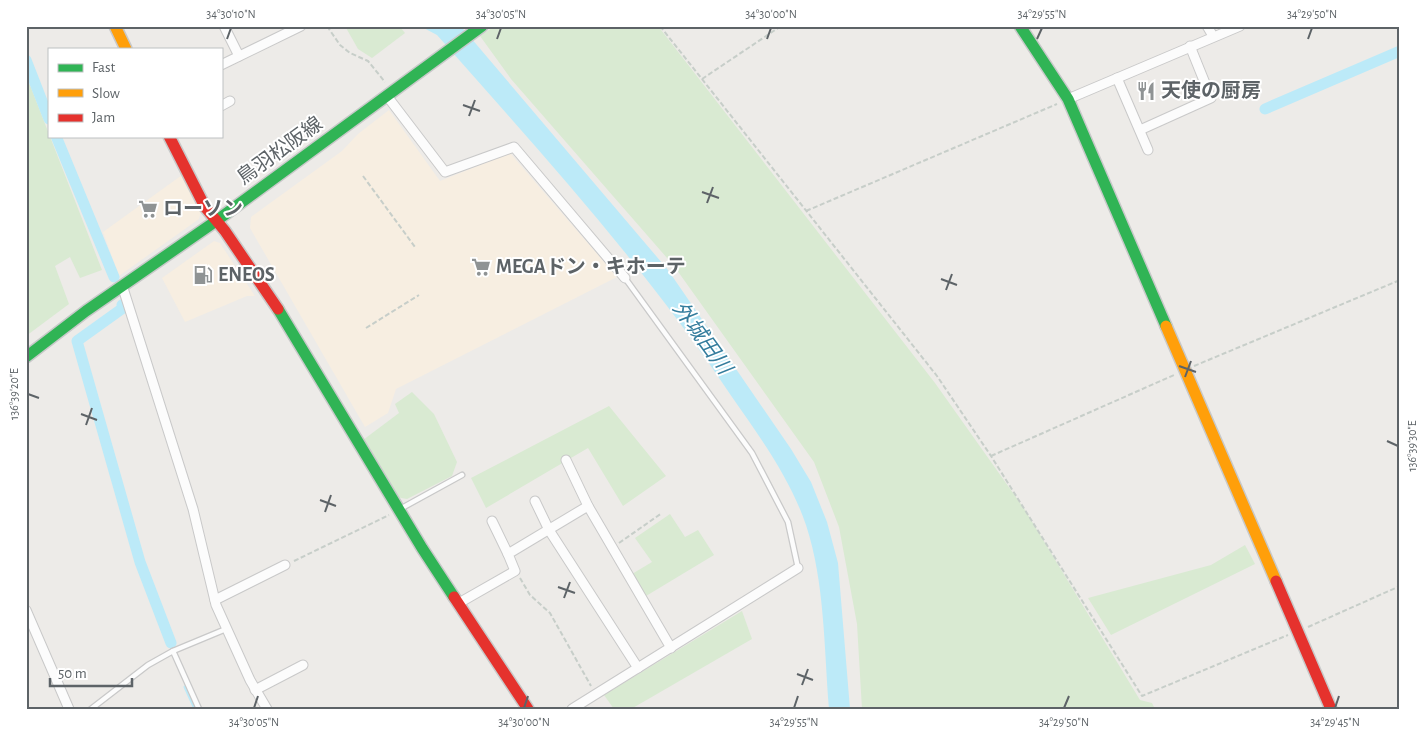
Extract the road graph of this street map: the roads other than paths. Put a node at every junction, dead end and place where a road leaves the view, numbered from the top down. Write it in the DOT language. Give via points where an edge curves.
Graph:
graph roads {
  1 [pos="115,26"];
  2 [pos="224,26"];
  3 [pos="302,26"];
  4 [pos="1020,26"];
  5 [pos="1207,26"];
  6 [pos="1240,26"];
  7 [pos="480,28"];
  8 [pos="290,29"];
  9 [pos="1212,36"];
  10 [pos="1190,46"];
  11 [pos="126,48"];
  12 [pos="239,56"];
  13 [pos="222,64"];
  14 [pos="1117,78"];
  15 [pos="387,96"];
  16 [pos="1068,99"];
  17 [pos="230,101"];
  18 [pos="222,105"];
  19 [pos="1140,130"];
  20 [pos="170,138"];
  21 [pos="1148,150"];
  22 [pos="216,221"];
  23 [pos="625,278"];
  24 [pos="122,285"];
  25 [pos="26,357"];
  26 [pos="566,460"];
  27 [pos="462,474"];
  28 [pos="535,500"];
  29 [pos="588,506"];
  30 [pos="398,510"];
  31 [pos="492,520"];
  32 [pos="549,530"];
  33 [pos="508,554"];
  34 [pos="285,565"];
  35 [pos="798,568"];
  36 [pos="215,600"];
  37 [pos="459,603"];
  38 [pos="26,610"];
  39 [pos="226,629"];
  40 [pos="670,648"];
  41 [pos="173,651"];
  42 [pos="303,665"];
  43 [pos="638,668"];
  44 [pos="255,690"];
  45 [pos="69,709"];
  46 [pos="91,709"];
  47 [pos="199,709"];
  48 [pos="267,709"];
  49 [pos="528,709"];
  50 [pos="572,709"];
  51 [pos="1331,709"];
  1 -- 11 [label="street"];
  2 -- 12 [label="street"];
  3 -- 8 [label="street"];
  4 -- 16 [label="street"];
  5 -- 9 [label="street"];
  6 -- 9 [label="street"];
  7 -- 15 [label="street, 鳥羽松阪線"];
  8 -- 12 [label="street"];
  9 -- 10 [label="street"];
  10 -- 14 [label="street"];
  10 -- 19 [label="street" via="1211,98"];
  12 -- 13 [label="street"];
  14 -- 16 [label="street"];
  14 -- 19 [label="street"];
  15 -- 22 [label="street, 鳥羽松阪線"];
  15 -- 23 [label="street" via="445,172 514,147"];
  16 -- 51 [label="street"];
  17 -- 18 [label="street"];
  19 -- 21 [label="street"];
  20 -- 22 [label="street" via="205,207"];
  22 -- 24 [label="street, 鳥羽松阪線"];
  22 -- 30 [label="street" via="285,320"];
  23 -- 35 [label="lane" via="752,453 788,522"];
  24 -- 25 [label="street, 鳥羽松阪線"];
  24 -- 36 [label="street" via="193,510"];
  26 -- 29 [label="street"];
  27 -- 30 [label="lane"];
  28 -- 32 [label="street"];
  29 -- 32 [label="street"];
  29 -- 40 [label="street"];
  30 -- 37 [label="street"];
  31 -- 33 [label="street"];
  32 -- 33 [label="street"];
  32 -- 43 [label="street"];
  33 -- 37 [label="street" via="515,571"];
  34 -- 36 [label="street"];
  35 -- 40 [label="street"];
  36 -- 39 [label="street"];
  37 -- 49 [label="street"];
  38 -- 45 [label="street"];
  39 -- 41 [label="lane"];
  39 -- 44 [label="street"];
  40 -- 43 [label="street"];
  41 -- 46 [label="lane" via="148,665"];
  41 -- 47 [label="lane"];
  42 -- 44 [label="street"];
  43 -- 50 [label="street"];
  44 -- 48 [label="street"];
}
